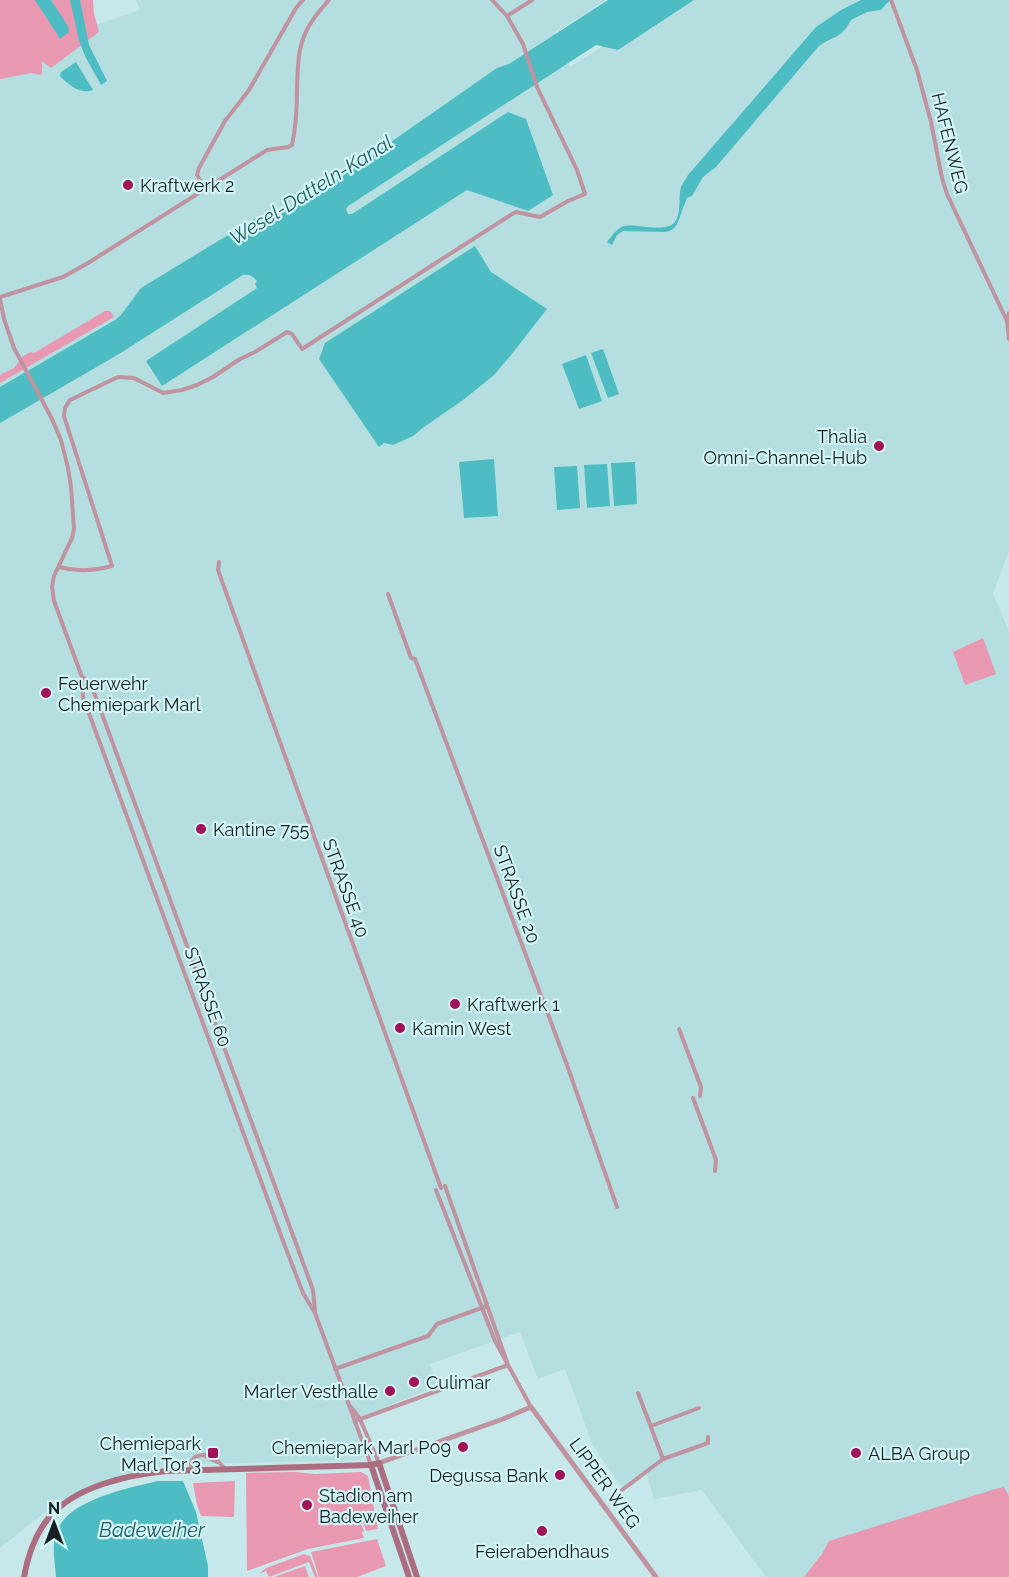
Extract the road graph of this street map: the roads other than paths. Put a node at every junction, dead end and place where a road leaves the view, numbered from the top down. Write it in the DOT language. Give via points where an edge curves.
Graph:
graph roads {
  1 [pos="303,0"];
  2 [pos="329,0"];
  3 [pos="492,0"];
  4 [pos="532,0"];
  5 [pos="891,1"];
  6 [pos="507,16"];
  7 [pos="205,188"];
  8 [pos="0,298"];
  9 [pos="1009,313"];
  10 [pos="1007,321"];
  11 [pos="1009,339"];
  12 [pos="219,562"];
  13 [pos="59,567"];
  14 [pos="388,594"];
  15 [pos="82,677"];
  16 [pos="679,1029"];
  17 [pos="700,1096"];
  18 [pos="693,1098"];
  19 [pos="714,1171"];
  20 [pos="440,1188"];
  21 [pos="617,1207"];
  22 [pos="487,1306"];
  23 [pos="481,1308"];
  24 [pos="315,1312"];
  25 [pos="497,1340"];
  26 [pos="508,1365"];
  27 [pos="335,1369"];
  28 [pos="638,1393"];
  29 [pos="531,1407"];
  30 [pos="699,1408"];
  31 [pos="358,1420"];
  32 [pos="651,1426"];
  33 [pos="708,1437"];
  34 [pos="663,1459"];
  35 [pos="379,1463"];
  36 [pos="371,1465"];
  37 [pos="223,1467"];
  38 [pos="191,1469"];
  39 [pos="622,1490"];
  40 [pos="24,1577"];
  41 [pos="409,1577"];
  42 [pos="417,1577"];
  43 [pos="656,1577"];
  1 -- 7 [label="street" via="199,168 197,175"];
  2 -- 7 [label="street" via="309,26 300,48 292,145 267,150"];
  3 -- 6 [label="street"];
  4 -- 6 [label="street"];
  5 -- 10 [label="street, HAFENWEG" via="917,70 947,194"];
  6 -- 13 [label="street" via="523,44 537,87 585,194 540,217 512,214 302,349 287,332 213,377 189,387 163,393 134,378 118,377 70,400 64,416 112,566 78,571"];
  7 -- 8 [label="street" via="63,277"];
  8 -- 13 [label="street" via="14,348 52,419 68,468 74,530"];
  9 -- 10 [label="street"];
  10 -- 11 [label="street"];
  12 -- 20 [label="street, STRASSE 40" via="218,570"];
  13 -- 15 [label="street, STRASSE 60" via="52,587"];
  14 -- 21 [label="street, STRASSE 20"];
  15 -- 24 [label="street, STRASSE 60" via="84,700 283,1241 303,1293"];
  15 -- 24 [label="street" via="92,687 120,763 313,1290"];
  16 -- 17 [label="street"];
  18 -- 19 [label="street" via="716,1160"];
  20 -- 22 [label="street"];
  20 -- 23 [label="street, STRASSE 40"];
  22 -- 23 [label="street"];
  22 -- 25 [label="street"];
  23 -- 25 [label="street, STRASSE 40"];
  23 -- 27 [label="street" via="437,1324 428,1336"];
  24 -- 27 [label="street, STRASSE 60"];
  25 -- 26 [label="street"];
  26 -- 29 [label="street"];
  26 -- 31 [label="street"];
  27 -- 31 [label="street, STRASSE 60"];
  28 -- 32 [label="street"];
  29 -- 35 [label="street"];
  29 -- 43 [label="street, LIPPER WEG"];
  30 -- 32 [label="street"];
  31 -- 35 [label="street"];
  31 -- 36 [label="street"];
  32 -- 34 [label="street"];
  33 -- 34 [label="street" via="708,1443"];
  34 -- 39 [label="street"];
  35 -- 36 [label="main road"];
  35 -- 42 [label="main road"];
  36 -- 37 [label="main road"];
  36 -- 41 [label="main road"];
  37 -- 38 [label="main road"];
  37 -- 38 [label="street" via="208,1454 193,1459"];
  38 -- 40 [label="main road" via="126,1477 66,1501 38,1533"];
}
